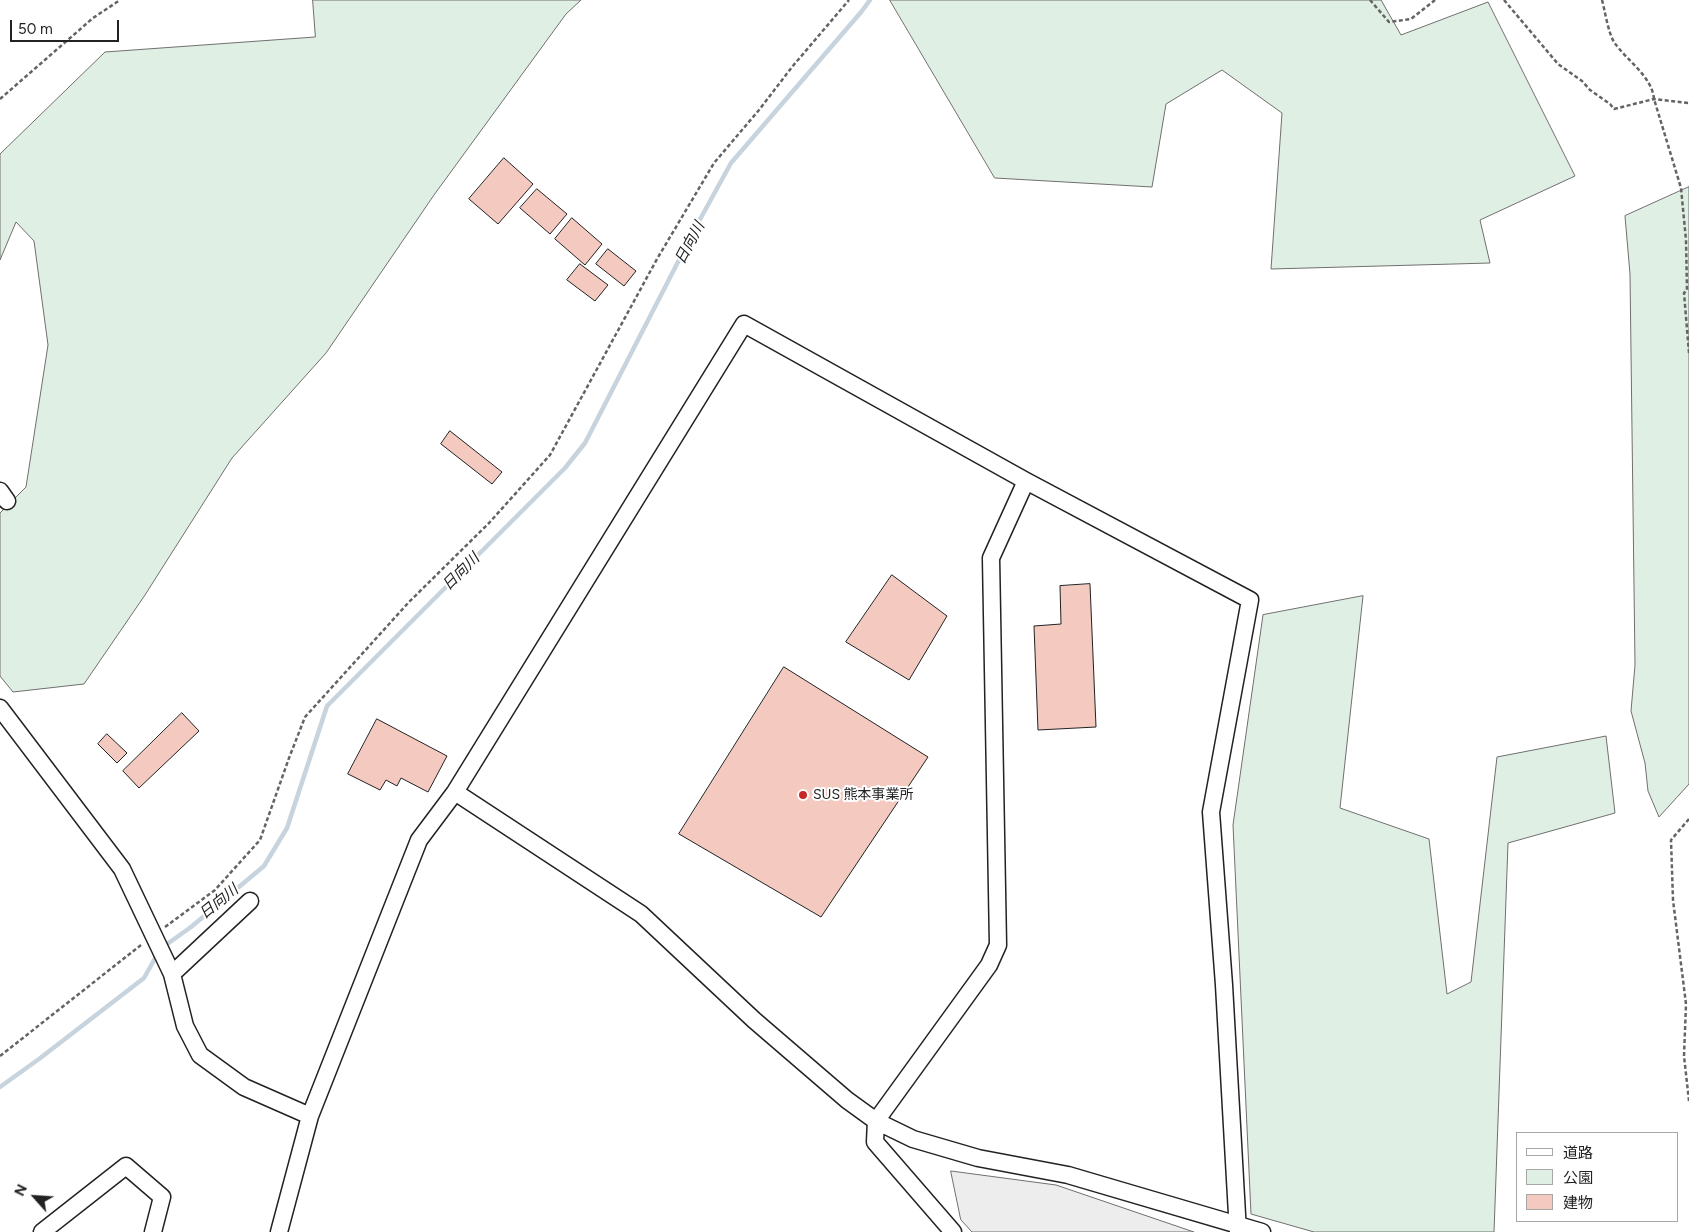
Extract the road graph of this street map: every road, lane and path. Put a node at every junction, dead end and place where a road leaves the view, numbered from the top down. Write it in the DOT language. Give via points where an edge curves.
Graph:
graph roads {
  1 [pos="120,0"];
  2 [pos="849,0"];
  3 [pos="1370,0"];
  4 [pos="1435,0"];
  5 [pos="1504,0"];
  6 [pos="1602,0"];
  7 [pos="0,99"];
  8 [pos="1654,99"];
  9 [pos="1689,103"];
  10 [pos="1689,353"];
  11 [pos="1026,481"];
  12 [pos="3,719"];
  13 [pos="455,792"];
  14 [pos="1689,819"];
  15 [pos="250,901"];
  16 [pos="154,935"];
  17 [pos="172,974"];
  18 [pos="0,1056"];
  19 [pos="1689,1101"];
  20 [pos="310,1116"];
  21 [pos="876,1121"];
  22 [pos="1238,1228"];
  23 [pos="42,1232"];
  24 [pos="153,1232"];
  25 [pos="280,1232"];
  26 [pos="953,1232"];
  27 [pos="1262,1232"];
  1 -- 7 [label="path" via="93,18"];
  2 -- 16 [label="path" via="714,163 657,259 550,455 489,523 409,602 305,717 260,840 215,890"];
  3 -- 4 [label="path" via="1389,22 1411,19"];
  5 -- 8 [label="path" via="1558,64 1614,109"];
  6 -- 8 [label="path" via="1613,40 1653,90"];
  8 -- 9 [label="path"];
  8 -- 10 [label="path" via="1681,188"];
  11 -- 13 [label="street" via="744,324"];
  11 -- 21 [label="street" via="991,558 998,945 989,965"];
  11 -- 22 [label="street" via="1250,600 1211,812"];
  12 -- 16 [label="street" via="122,869"];
  13 -- 20 [label="street" via="419,840"];
  13 -- 21 [label="street" via="641,914 754,1020"];
  14 -- 19 [label="path" via="1671,840 1673,900 1686,1004 1684,1056"];
  15 -- 17 [label="street"];
  16 -- 17 [label="street"];
  16 -- 18 [label="path"];
  17 -- 20 [label="street" via="185,1026 200,1055 244,1088"];
  20 -- 25 [label="street"];
  21 -- 22 [label="street" via="914,1139 978,1158 1068,1175"];
  21 -- 26 [label="street" via="875,1142"];
  22 -- 27 [label="street"];
  23 -- 24 [label="street" via="126,1166 162,1198"];
}
